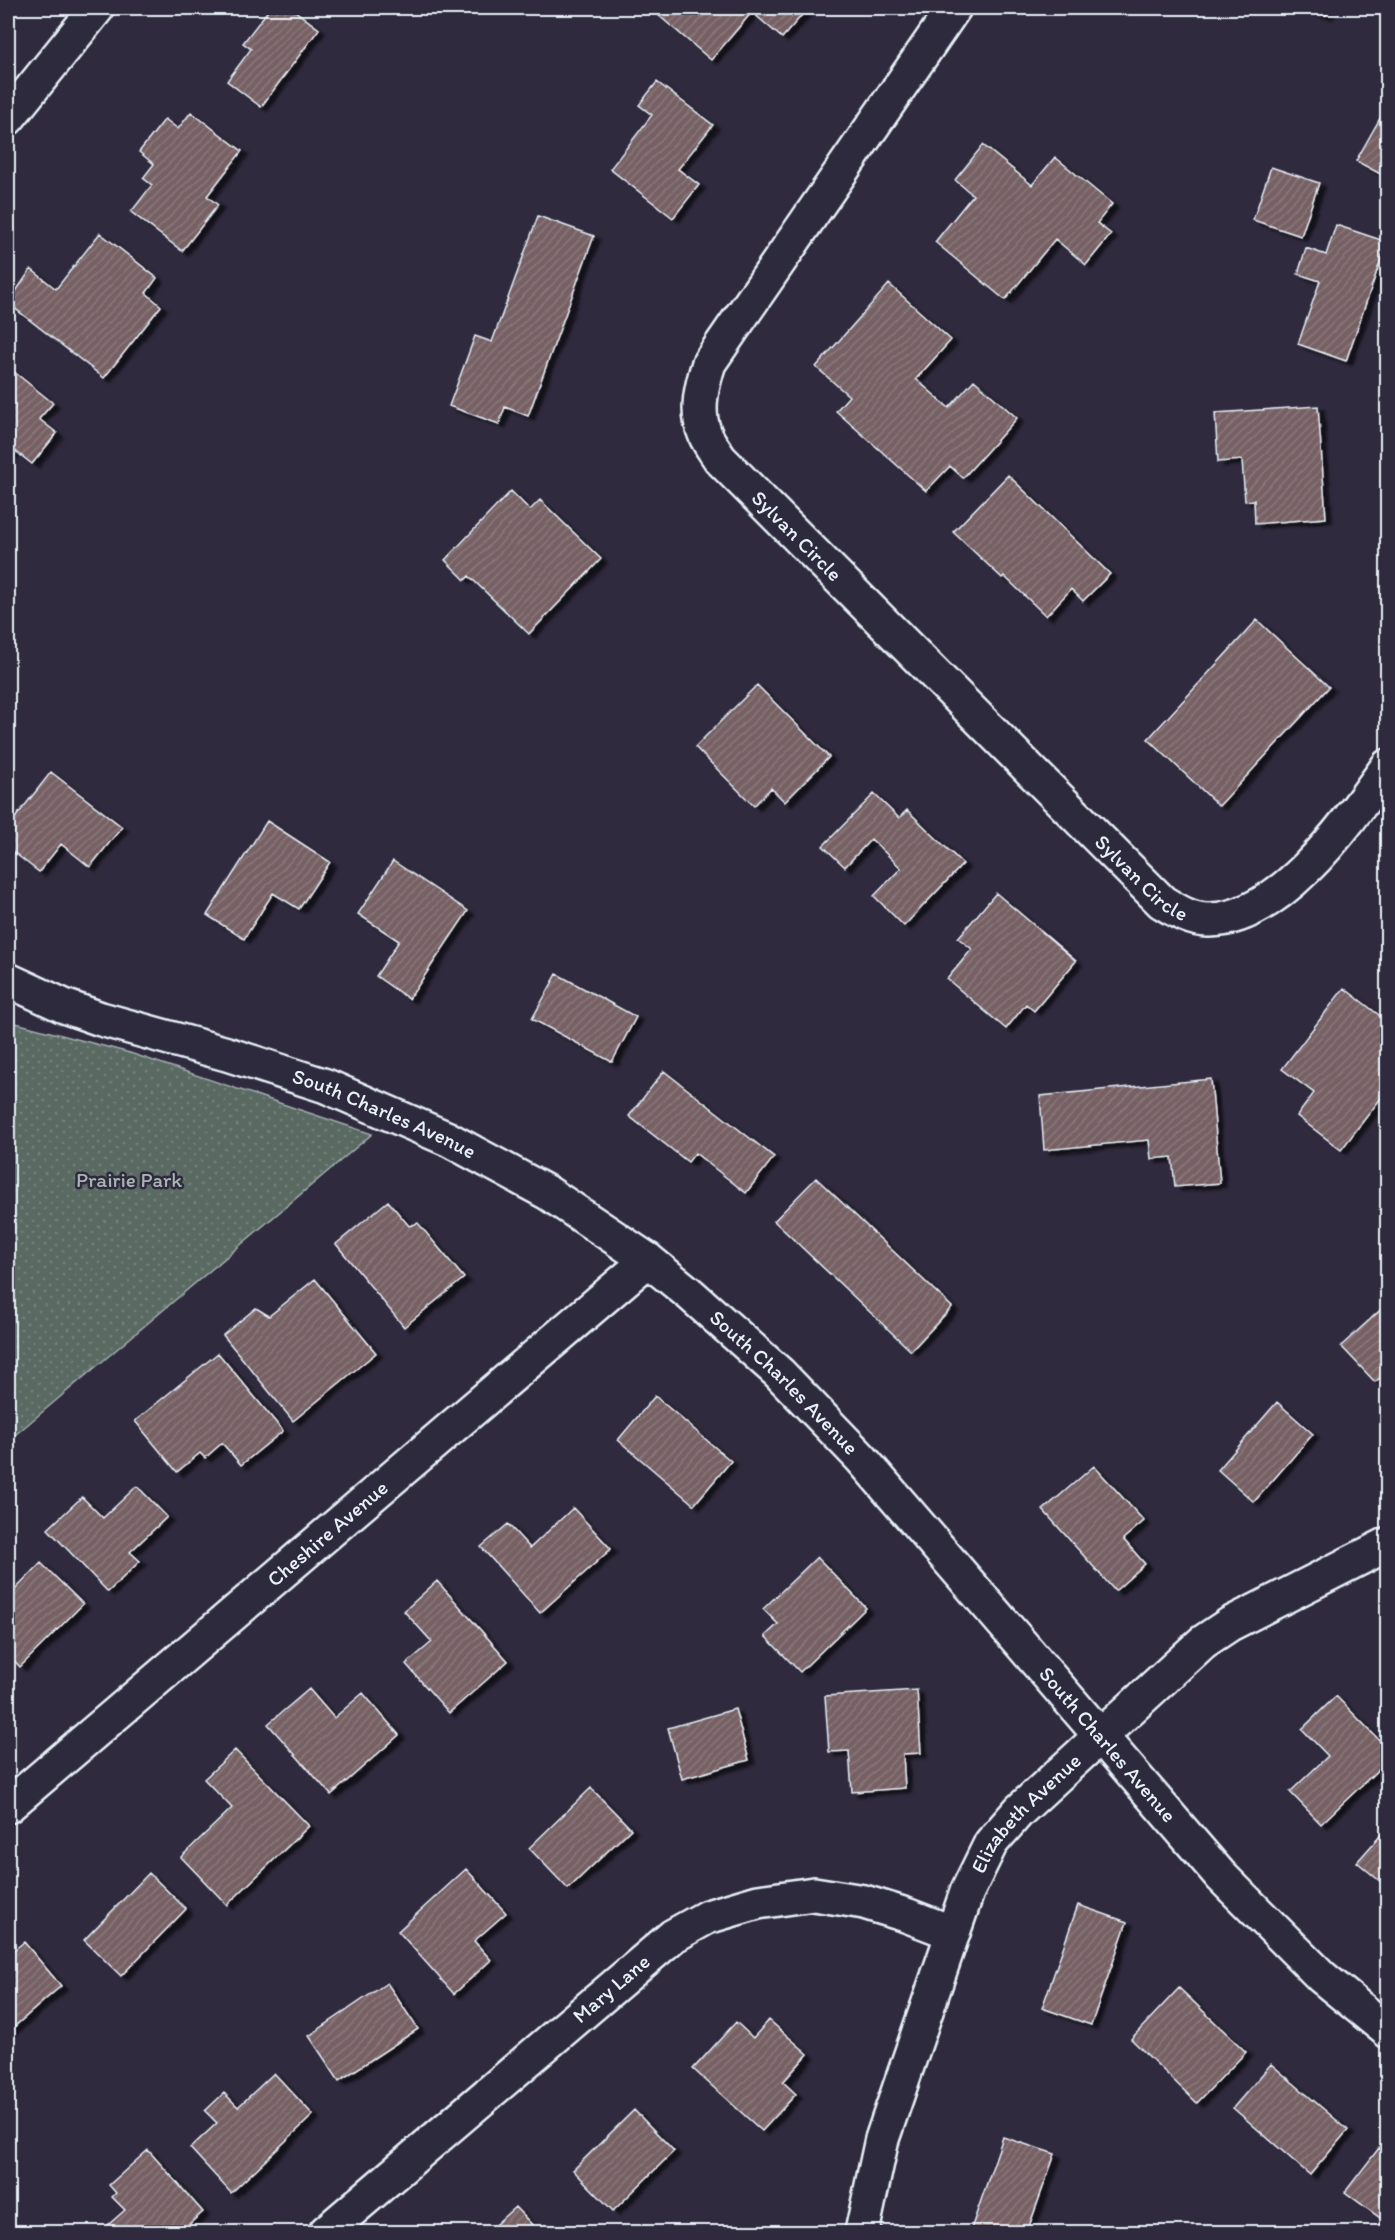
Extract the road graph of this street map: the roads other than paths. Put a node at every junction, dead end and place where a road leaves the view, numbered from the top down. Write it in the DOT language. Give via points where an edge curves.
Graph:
graph roads {
  1 [pos="97,8"];
  2 [pos="954,8"];
  3 [pos="8,118"];
  4 [pos="1388,766"];
  5 [pos="8,980"];
  6 [pos="648,1260"];
  7 [pos="1388,1544"];
  8 [pos="1100,1735"];
  9 [pos="8,1806"];
  10 [pos="953,1933"];
  11 [pos="1388,2031"];
  12 [pos="326,2232"];
  13 [pos="862,2232"];
  1 -- 3 [label="street"];
  2 -- 4 [label="street, Sylvan Circle" via="709,363 700,412 704,433 720,459 1162,902 1184,915 1227,919 1256,908 1278,893 1349,820"];
  5 -- 6 [label="street, South Charles Avenue" via="92,1016 326,1086 438,1135 548,1193"];
  6 -- 8 [label="street, South Charles Avenue" via="779,1373 861,1458"];
  6 -- 9 [label="street, Cheshire Avenue"];
  7 -- 8 [label="street, Elizabeth Avenue" via="1230,1624 1203,1642"];
  8 -- 10 [label="street, Elizabeth Avenue" via="1019,1811 992,1844 967,1892"];
  8 -- 11 [label="street, South Charles Avenue" via="1259,1915 1322,1977"];
  10 -- 12 [label="street, Mary Lane" via="864,1902 813,1894 758,1902 707,1917 673,1936"];
  10 -- 13 [label="street, Elizabeth Avenue" via="882,2139"];
}
